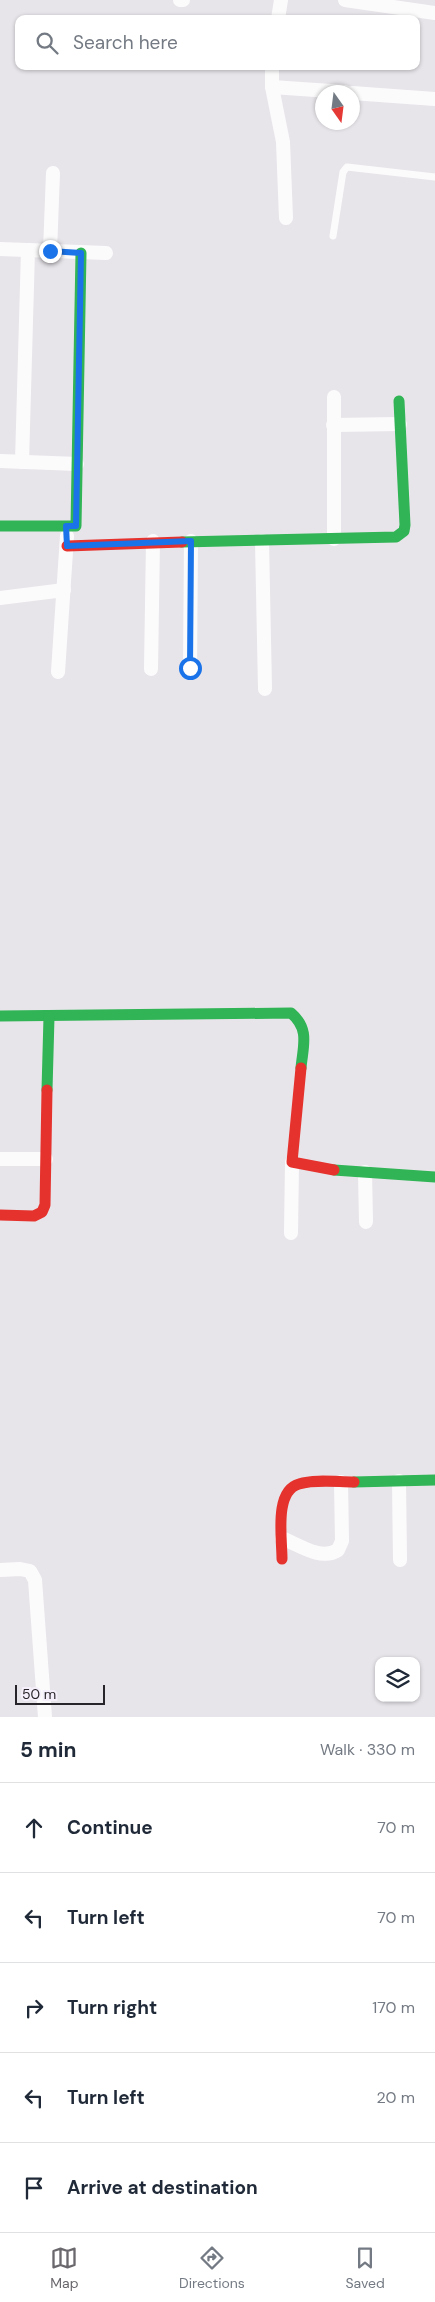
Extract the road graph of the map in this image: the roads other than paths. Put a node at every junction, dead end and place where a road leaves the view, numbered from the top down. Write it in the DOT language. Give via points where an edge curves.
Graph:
graph roads {
  1 [pos="281,0"];
  2 [pos="345,0"];
  3 [pos="391,3"];
  4 [pos="435,13"];
  5 [pos="279,15"];
  6 [pos="272,70"];
  7 [pos="272,87"];
  8 [pos="315,90"];
  9 [pos="360,94"];
  10 [pos="435,99"];
  11 [pos="53,173"];
  12 [pos="435,177"];
  13 [pos="286,218"];
  14 [pos="333,236"];
  15 [pos="0,249"];
  16 [pos="28,250"];
  17 [pos="50,251"];
  18 [pos="81,253"];
  19 [pos="106,253"];
  20 [pos="334,397"];
  21 [pos="399,401"];
  22 [pos="400,424"];
  23 [pos="333,425"];
  24 [pos="0,461"];
  25 [pos="22,462"];
  26 [pos="77,464"];
  27 [pos="0,526"];
  28 [pos="66,526"];
  29 [pos="334,539"];
  30 [pos="152,541"];
  31 [pos="191,541"];
  32 [pos="262,541"];
  33 [pos="67,546"];
  34 [pos="64,590"];
  35 [pos="0,598"];
  36 [pos="190,668"];
  37 [pos="151,669"];
  38 [pos="58,672"];
  39 [pos="265,688"];
  40 [pos="0,1016"];
  41 [pos="49,1017"];
  42 [pos="0,1159"];
  43 [pos="46,1159"];
  44 [pos="292,1162"];
  45 [pos="365,1172"];
  46 [pos="435,1177"];
  47 [pos="0,1215"];
  48 [pos="366,1222"];
  49 [pos="291,1233"];
  50 [pos="435,1480"];
  51 [pos="399,1481"];
  52 [pos="341,1482"];
  53 [pos="282,1538"];
  54 [pos="282,1559"];
  55 [pos="400,1560"];
  56 [pos="0,1570"];
  57 [pos="45,1717"];
  1 -- 5 [label="street"];
  2 -- 3 [label="street"];
  3 -- 4 [label="street"];
  6 -- 7 [label="street"];
  7 -- 8 [label="street"];
  7 -- 13 [label="street" via="283,142"];
  9 -- 10 [label="street"];
  11 -- 17 [label="street"];
  12 -- 14 [label="lane" via="347,167 342,172"];
  15 -- 16 [label="street"];
  16 -- 17 [label="street"];
  16 -- 25 [label="street"];
  17 -- 18 [label="street"];
  18 -- 19 [label="street"];
  18 -- 26 [label="street"];
  20 -- 23 [label="street"];
  21 -- 22 [label="street"];
  22 -- 23 [label="street"];
  22 -- 29 [label="street" via="404,531 396,537"];
  23 -- 29 [label="street"];
  24 -- 25 [label="street"];
  25 -- 26 [label="street"];
  26 -- 28 [label="street" via="76,526"];
  27 -- 28 [label="street"];
  28 -- 33 [label="street"];
  29 -- 32 [label="street"];
  30 -- 31 [label="street"];
  30 -- 33 [label="street"];
  30 -- 37 [label="street"];
  31 -- 32 [label="street"];
  31 -- 36 [label="street"];
  32 -- 39 [label="street"];
  33 -- 34 [label="street"];
  34 -- 35 [label="street"];
  34 -- 38 [label="street"];
  40 -- 41 [label="street"];
  41 -- 43 [label="street"];
  41 -- 44 [label="street" via="291,1013 300,1021 304,1032"];
  42 -- 43 [label="street"];
  43 -- 47 [label="street" via="42,1212 34,1216"];
  44 -- 45 [label="street"];
  44 -- 49 [label="street"];
  45 -- 46 [label="street"];
  45 -- 48 [label="street"];
  50 -- 51 [label="street"];
  51 -- 52 [label="street"];
  51 -- 55 [label="street"];
  52 -- 53 [label="street" via="292,1486 283,1501"];
  52 -- 53 [label="street" via="342,1541 338,1550 327,1555 319,1554"];
  53 -- 54 [label="street"];
  56 -- 57 [label="street" via="30,1571 35,1580"];
}
